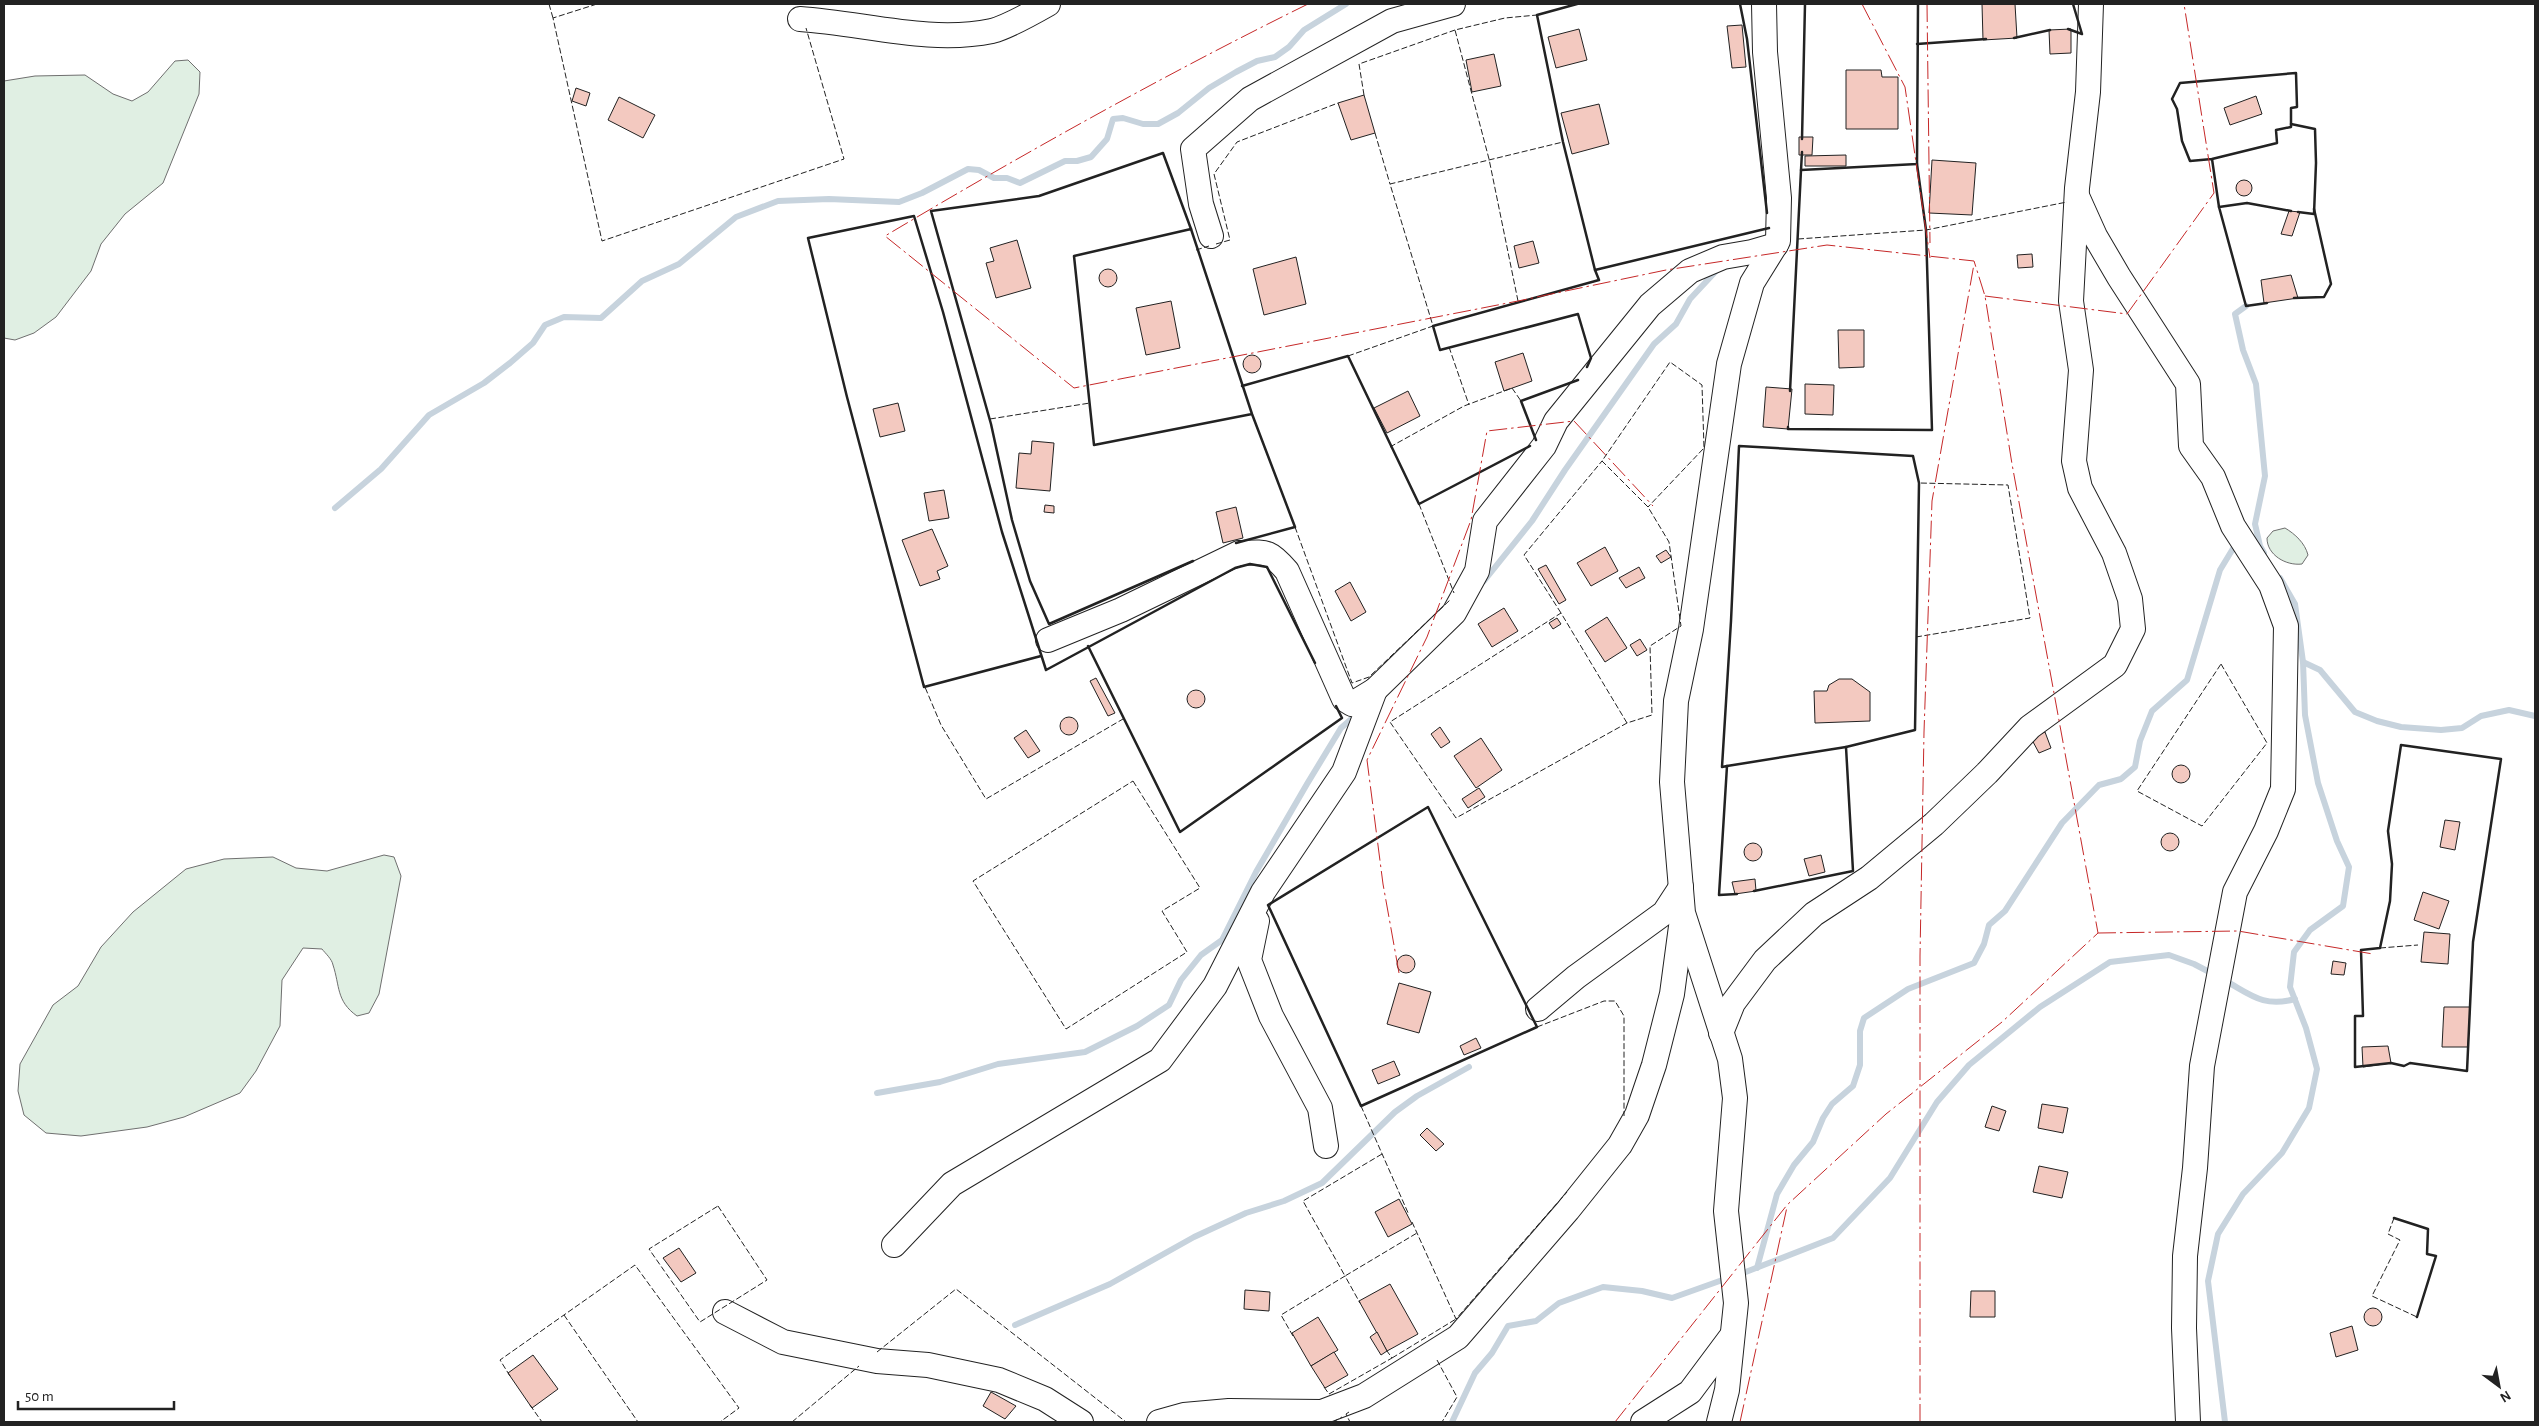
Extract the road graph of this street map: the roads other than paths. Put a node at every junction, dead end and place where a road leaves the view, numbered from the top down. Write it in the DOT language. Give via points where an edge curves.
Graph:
graph roads {
  1 [pos="1048,4"];
  2 [pos="1453,4"];
  3 [pos="1764,4"];
  4 [pos="2091,4"];
  5 [pos="800,19"];
  6 [pos="2077,196"];
  7 [pos="1211,236"];
  8 [pos="1776,245"];
  9 [pos="1048,640"];
  10 [pos="1375,690"];
  11 [pos="1681,887"];
  12 [pos="1263,892"];
  13 [pos="1683,913"];
  14 [pos="1538,1009"];
  15 [pos="1721,1033"];
  16 [pos="1326,1146"];
  17 [pos="894,1245"];
  18 [pos="725,1312"];
  19 [pos="1732,1336"];
  20 [pos="1080,1422"];
  21 [pos="1159,1422"];
  22 [pos="1643,1422"];
  23 [pos="1719,1422"];
  24 [pos="2188,1422"];
  1 -- 5 [label="street" via="994,30 959,35"];
  2 -- 7 [label="street" via="1392,21 1250,100 1193,149 1201,204"];
  3 -- 8 [label="street" via="1764,52 1779,198"];
  4 -- 6 [label="street" via="2088,92"];
  6 -- 15 [label="street" via="2071,300 2081,370 2074,461 2080,488 2114,553 2130,599 2133,629 2114,665 2030,727 1934,824 1869,878 1814,914 1765,960 1733,1003"];
  6 -- 24 [label="street" via="2119,277 2188,384 2191,446 2212,477 2232,526 2271,584 2286,626 2283,789 2235,892 2202,1066 2185,1256"];
  8 -- 10 [label="street" via="1723,256 1690,272 1650,305 1556,421 1544,446 1485,521 1477,570 1454,614"];
  8 -- 11 [label="street" via="1752,284 1729,364 1691,630 1676,701 1672,782"];
  9 -- 10 [label="street" via="1120,610 1239,553 1258,552 1273,555 1287,571 1344,699 1352,704"];
  10 -- 12 [label="street" via="1344,772"];
  11 -- 13 [label="street"];
  11 -- 14 [label="street" via="1664,913"];
  12 -- 16 [label="street" via="1249,960 1271,1016 1320,1108"];
  12 -- 17 [label="street" via="1215,986 1160,1060 952,1184"];
  13 -- 15 [label="street"];
  13 -- 21 [label="street" via="1672,994 1654,1066 1637,1115 1620,1145 1568,1210 1458,1337 1364,1396 1322,1412 1229,1411 1184,1415"];
  15 -- 19 [label="street" via="1730,1059 1735,1098 1726,1211 1736,1303"];
  18 -- 20 [label="street" via="783,1342 877,1362 928,1365 999,1380 1045,1400"];
  19 -- 22 [label="street" via="1690,1392"];
  19 -- 23 [label="street" via="1727,1390"];
}
